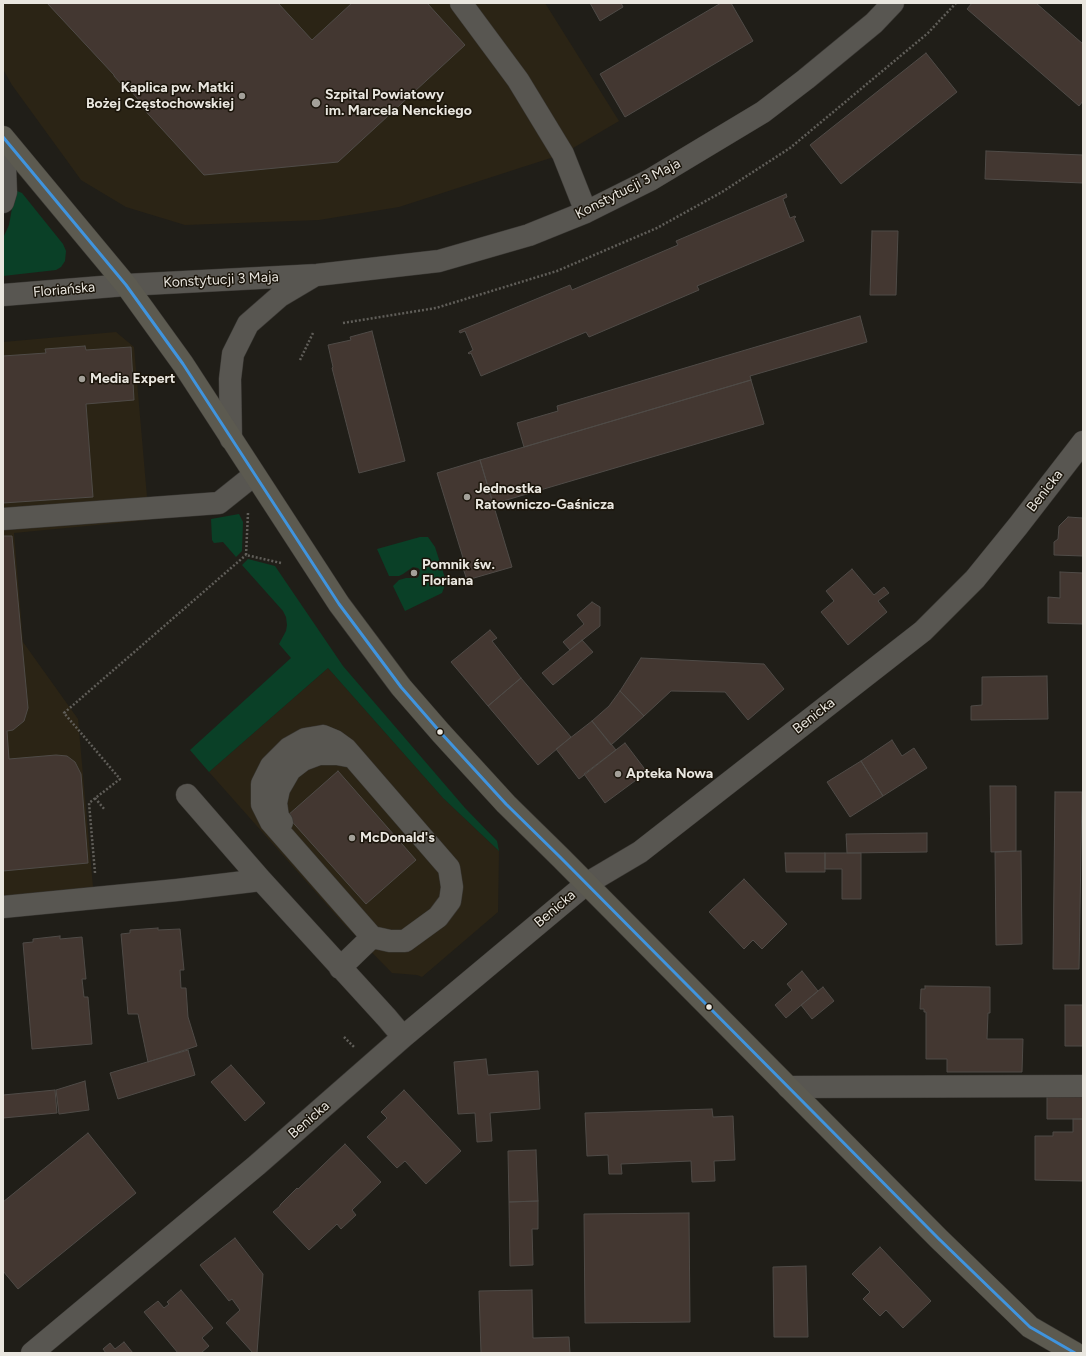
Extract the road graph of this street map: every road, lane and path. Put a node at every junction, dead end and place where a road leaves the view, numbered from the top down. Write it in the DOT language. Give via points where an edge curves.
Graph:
graph roads {
  1 [pos="462,3"];
  2 [pos="893,3"];
  3 [pos="4,138"];
  4 [pos="3,202"];
  5 [pos="586,212"];
  6 [pos="317,274"];
  7 [pos="126,285"];
  8 [pos="3,295"];
  9 [pos="314,334"];
  10 [pos="300,360"];
  11 [pos="231,440"];
  12 [pos="1083,442"];
  13 [pos="254,475"];
  14 [pos="248,509"];
  15 [pos="3,519"];
  16 [pos="246,555"];
  17 [pos="283,563"];
  18 [pos="187,795"];
  19 [pos="95,798"];
  20 [pos="105,810"];
  21 [pos="261,880"];
  22 [pos="586,884"];
  23 [pos="97,898"];
  24 [pos="3,906"];
  25 [pos="372,937"];
  26 [pos="340,968"];
  27 [pos="344,1037"];
  28 [pos="403,1037"];
  29 [pos="354,1047"];
  30 [pos="1083,1086"];
  31 [pos="788,1087"];
  32 [pos="1030,1327"];
  33 [pos="32,1353"];
  34 [pos="1046,1353"];
  35 [pos="1075,1353"];
  1 -- 5 [label="street" via="518,80 563,154"];
  2 -- 5 [label="street, Konstytucji 3 Maja" via="874,23 763,112 650,180"];
  3 -- 4 [label="street" via="6,192"];
  3 -- 7 [label="main road"];
  5 -- 6 [label="street, Konstytucji 3 Maja" via="529,235 438,261"];
  6 -- 7 [label="street, Konstytucji 3 Maja"];
  6 -- 11 [label="street, Konstytucji 3 Maja" via="280,296 248,324 233,354 230,378"];
  7 -- 8 [label="street, Floriańska"];
  7 -- 11 [label="main road" via="183,364"];
  9 -- 10 [label="path"];
  11 -- 13 [label="main road"];
  12 -- 22 [label="street, Benicka" via="980,573 924,631 640,852"];
  13 -- 15 [label="street" via="219,503"];
  13 -- 22 [label="main road" via="339,604 401,687 506,804"];
  14 -- 16 [label="path"];
  16 -- 17 [label="path"];
  16 -- 19 [label="path" via="64,713 120,779"];
  18 -- 21 [label="street"];
  19 -- 20 [label="path"];
  19 -- 23 [label="path" via="89,803"];
  21 -- 23 [label="street"];
  21 -- 26 [label="street"];
  22 -- 28 [label="street, Benicka"];
  22 -- 31 [label="main road"];
  23 -- 24 [label="street"];
  25 -- 25 [label="street" via="370,921 278,816 276,803 279,789 290,770 303,760 319,754 353,757 449,868 452,887 450,901 438,917 405,941"];
  25 -- 26 [label="street"];
  26 -- 28 [label="street"];
  27 -- 29 [label="path"];
  28 -- 33 [label="street, Benicka" via="257,1165"];
  30 -- 31 [label="street"];
  31 -- 32 [label="main road"];
  32 -- 34 [label="main road"];
  32 -- 35 [label="main road"];
}
